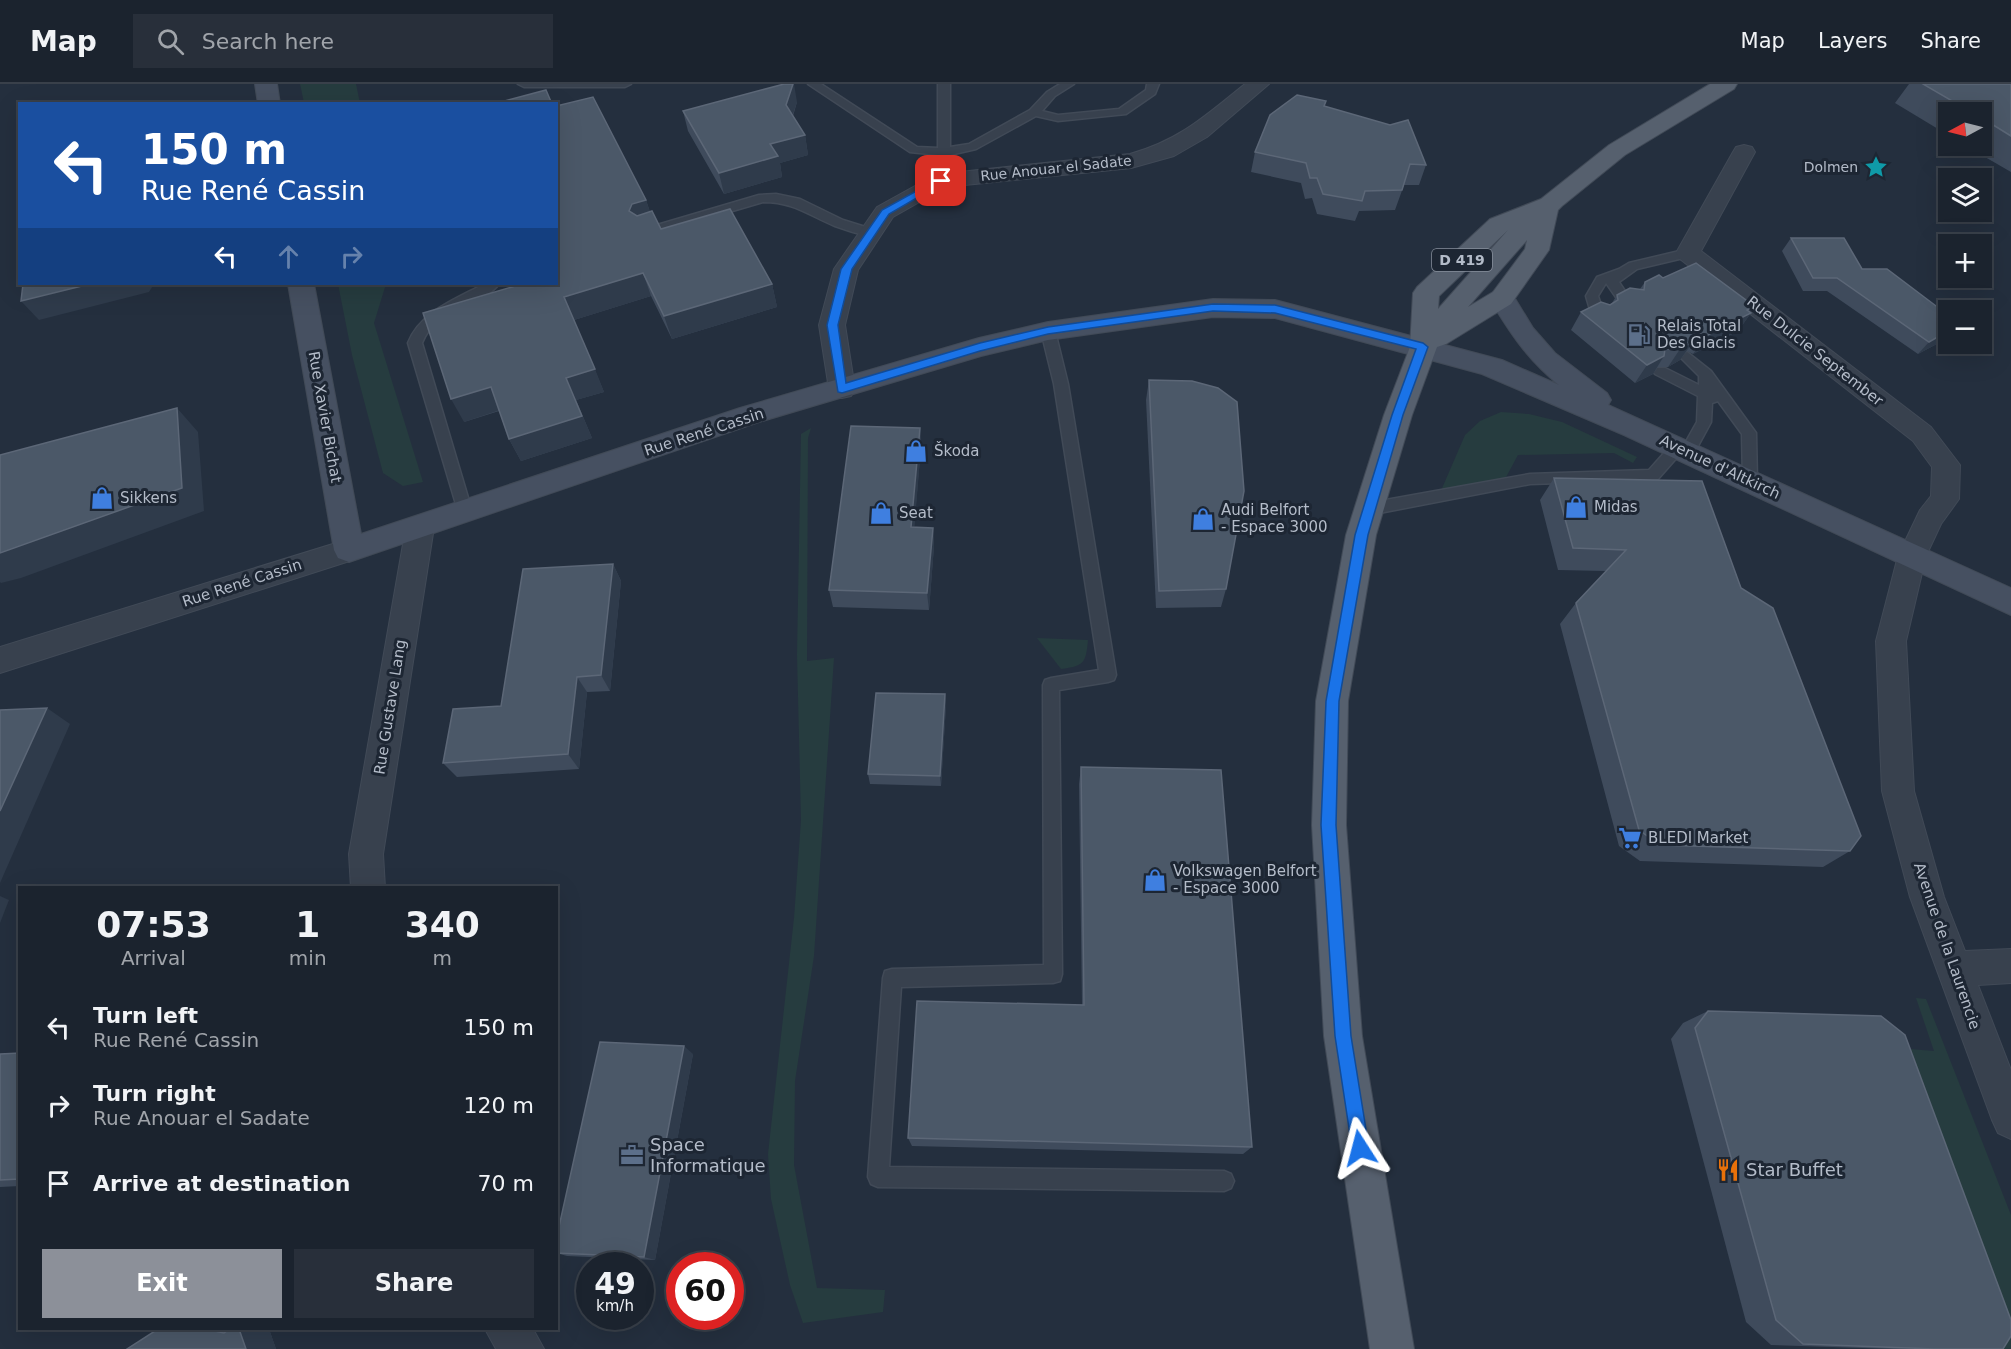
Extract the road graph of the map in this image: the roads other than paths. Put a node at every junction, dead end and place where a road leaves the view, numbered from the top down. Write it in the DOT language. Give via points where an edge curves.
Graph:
graph roads {
  1 [pos="266,84"];
  2 [pos="524,84"];
  3 [pos="625,84"];
  4 [pos="814,84"];
  5 [pos="944,84"];
  6 [pos="1068,84"];
  7 [pos="1153,84"];
  8 [pos="1258,84"];
  9 [pos="1726,84"];
  10 [pos="269,102"];
  11 [pos="1034,112"];
  12 [pos="944,152"];
  13 [pos="1744,152"];
  14 [pos="941,181"];
  15 [pos="1547,205"];
  16 [pos="871,232"];
  17 [pos="644,233"];
  18 [pos="1688,253"];
  19 [pos="1624,272"];
  20 [pos="301,285"];
  21 [pos="491,285"];
  22 [pos="1502,298"];
  23 [pos="1627,303"];
  24 [pos="1598,317"];
  25 [pos="1048,331"];
  26 [pos="1423,347"];
  27 [pos="1687,357"];
  28 [pos="1660,370"];
  29 [pos="1706,374"];
  30 [pos="842,389"];
  31 [pos="1706,395"];
  32 [pos="1728,404"];
  33 [pos="1634,428"];
  34 [pos="1682,450"];
  35 [pos="1750,481"];
  36 [pos="1369,509"];
  37 [pos="465,512"];
  38 [pos="420,526"];
  39 [pos="349,550"];
  40 [pos="1912,556"];
  41 [pos="2011,602"];
  42 [pos="0,660"];
  43 [pos="368,886"];
  44 [pos="2011,966"];
  45 [pos="1955,969"];
  46 [pos="2011,1120"];
  47 [pos="1224,1181"];
  48 [pos="507,1330"];
  49 [pos="523,1349"];
  50 [pos="1392,1349"];
  1 -- 10 [label="main road"];
  2 -- 3 [label="lane"];
  4 -- 12 [label="lane" via="914,150"];
  5 -- 12 [label="lane"];
  6 -- 11 [label="lane" via="1051,94"];
  7 -- 11 [label="lane" via="1151,92 1122,112 1058,117"];
  8 -- 14 [label="street, Rue Anouar el Sadate" via="1199,132 1166,151 1131,161"];
  9 -- 15 [label="main road" via="1602,161"];
  11 -- 12 [label="lane" via="972,147"];
  12 -- 14 [label="lane"];
  13 -- 18 [label="street"];
  14 -- 16 [label="street, Rue Anouar el Sadate" via="885,212"];
  15 -- 22 [label="main road" via="1537,250"];
  15 -- 26 [label="main road" via="1451,308"];
  16 -- 17 [label="lane" via="838,223 804,204 780,197 763,198"];
  16 -- 30 [label="street, Rue Anouar el Sadate" via="846,269 832,325"];
  18 -- 19 [label="lane" via="1647,261"];
  18 -- 40 [label="street, Rue Dulcie September" via="1922,434 1946,465 1945,499 1930,518"];
  19 -- 23 [label="lane" via="1612,280"];
  19 -- 24 [label="lane" via="1601,280 1592,296"];
  20 -- 39 [label="main road, Rue Xavier Bichat"];
  21 -- 37 [label="lane" via="441,313 420,330 415,343"];
  22 -- 26 [label="main road"];
  22 -- 33 [label="main road" via="1546,360"];
  25 -- 26 [label="main road, Rue René Cassin" via="1213,308 1275,309"];
  25 -- 30 [label="main road, Rue René Cassin" via="980,347"];
  25 -- 47 [label="lane" via="1061,384 1108,675 1051,685 1053,974 892,978 878,1177"];
  26 -- 33 [label="main road, Avenue d'Altkirch" via="1492,367"];
  26 -- 36 [label="main road"];
  27 -- 29 [label="lane"];
  28 -- 31 [label="lane"];
  29 -- 31 [label="lane"];
  29 -- 32 [label="lane"];
  30 -- 37 [label="main road, Rue René Cassin" via="729,422"];
  31 -- 32 [label="lane"];
  31 -- 34 [label="lane" via="1704,422"];
  32 -- 35 [label="lane" via="1749,433"];
  33 -- 34 [label="main road, Avenue d'Altkirch"];
  34 -- 35 [label="main road, Avenue d'Altkirch"];
  34 -- 36 [label="lane" via="1653,475 1530,479"];
  35 -- 40 [label="main road, Avenue d'Altkirch"];
  36 -- 50 [label="main road" via="1332,701 1329,825 1343,1036"];
  37 -- 38 [label="main road, Rue René Cassin"];
  38 -- 39 [label="main road, Rue René Cassin"];
  38 -- 43 [label="street, Rue Gustave Lang" via="366,854"];
  39 -- 42 [label="street, Rue René Cassin"];
  40 -- 41 [label="main road, Avenue d'Altkirch"];
  40 -- 45 [label="street, Avenue de la Laurencie" via="1891,641 1898,791 1927,897"];
  44 -- 45 [label="street"];
  45 -- 46 [label="street, Avenue de la Laurencie"];
  48 -- 49 [label="street"];
}
